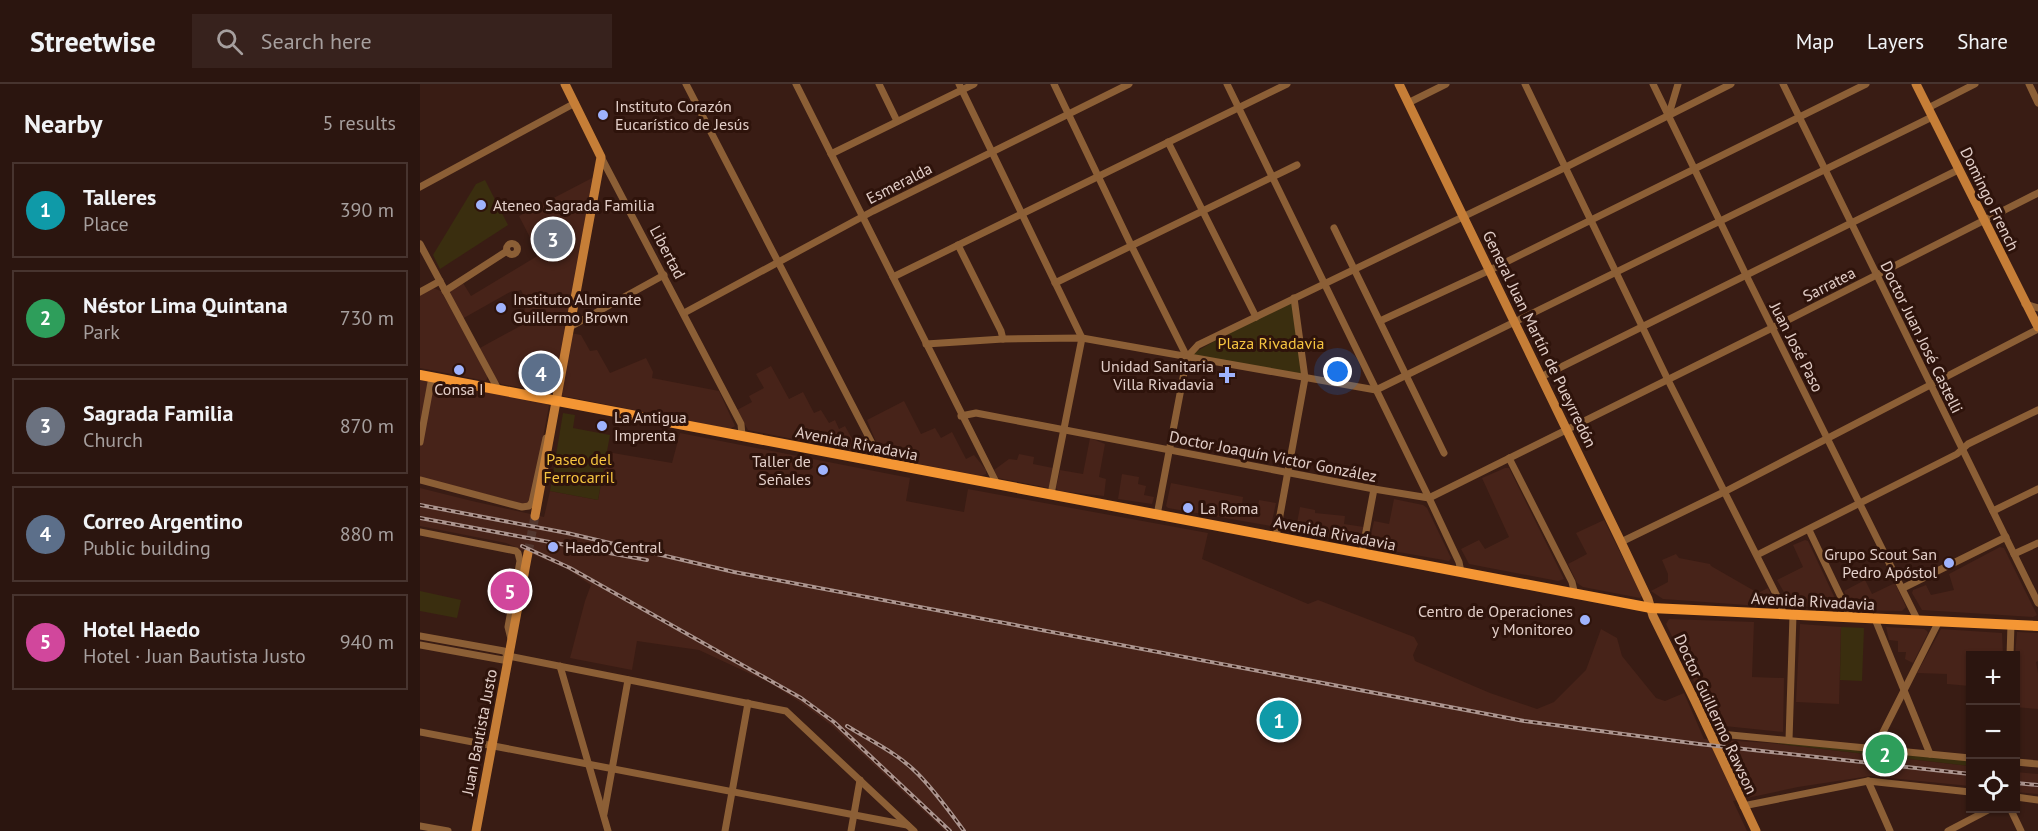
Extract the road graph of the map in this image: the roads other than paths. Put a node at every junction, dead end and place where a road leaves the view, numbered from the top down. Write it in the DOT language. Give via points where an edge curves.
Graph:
graph roads {
  1 [pos="565,84"];
  2 [pos="686,84"];
  3 [pos="796,84"];
  4 [pos="879,84"];
  5 [pos="974,84"];
  6 [pos="1054,84"];
  7 [pos="1129,84"];
  8 [pos="1227,84"];
  9 [pos="1287,84"];
  10 [pos="1399,84"];
  11 [pos="1446,84"];
  12 [pos="1525,84"];
  13 [pos="1653,84"];
  14 [pos="1678,84"];
  15 [pos="1731,84"];
  16 [pos="1783,84"];
  17 [pos="1866,84"];
  18 [pos="1916,84"];
  19 [pos="1976,84"];
  20 [pos="2029,84"];
  21 [pos="960,87"];
  22 [pos="1408,103"];
  23 [pos="2038,103"];
  24 [pos="574,104"];
  25 [pos="1239,108"];
  26 [pos="1930,113"];
  27 [pos="1068,114"];
  28 [pos="1669,114"];
  29 [pos="1799,117"];
  30 [pos="897,120"];
  31 [pos="1168,142"];
  32 [pos="992,152"];
  33 [pos="831,154"];
  34 [pos="601,157"];
  35 [pos="1297,165"];
  36 [pos="1566,167"];
  37 [pos="1694,168"];
  38 [pos="1825,170"];
  39 [pos="1958,170"];
  40 [pos="1098,175"];
  41 [pos="1271,177"];
  42 [pos="420,187"];
  43 [pos="2038,193"];
  44 [pos="1202,210"];
  45 [pos="1021,214"];
  46 [pos="863,216"];
  47 [pos="1464,216"];
  48 [pos="1591,220"];
  49 [pos="1984,220"];
  50 [pos="1720,222"];
  51 [pos="1851,223"];
  52 [pos="1334,228"];
  53 [pos="420,244"];
  54 [pos="958,245"];
  55 [pos="1131,245"];
  56 [pos="507,251"];
  57 [pos="778,262"];
  58 [pos="1355,269"];
  59 [pos="1490,270"];
  60 [pos="1617,273"];
  61 [pos="664,275"];
  62 [pos="1746,275"];
  63 [pos="1876,276"];
  64 [pos="893,278"];
  65 [pos="440,281"];
  66 [pos="1055,283"];
  67 [pos="1323,283"];
  68 [pos="445,291"];
  69 [pos="420,292"];
  70 [pos="1293,298"];
  71 [pos="2025,304"];
  72 [pos="2038,309"];
  73 [pos="684,313"];
  74 [pos="1256,317"];
  75 [pos="1380,321"];
  76 [pos="1516,323"];
  77 [pos="1642,326"];
  78 [pos="570,327"];
  79 [pos="1772,328"];
  80 [pos="2038,328"];
  81 [pos="1082,338"];
  82 [pos="1003,339"];
  83 [pos="926,344"];
  84 [pos="1187,357"];
  85 [pos="420,375"];
  86 [pos="1406,375"];
  87 [pos="432,377"];
  88 [pos="1541,377"];
  89 [pos="1305,378"];
  90 [pos="1668,380"];
  91 [pos="1930,383"];
  92 [pos="498,389"];
  93 [pos="1376,390"];
  94 [pos="557,400"];
  95 [pos="2038,410"];
  96 [pos="961,416"];
  97 [pos="552,428"];
  98 [pos="1064,430"];
  99 [pos="1567,430"];
  100 [pos="741,435"];
  101 [pos="1827,437"];
  102 [pos="420,442"];
  103 [pos="1962,449"];
  104 [pos="1169,450"];
  105 [pos="1443,453"];
  106 [pos="1509,458"];
  107 [pos="876,462"];
  108 [pos="1288,472"];
  109 [pos="420,480"];
  110 [pos="997,484"];
  111 [pos="1374,489"];
  112 [pos="2038,489"];
  113 [pos="1726,491"];
  114 [pos="1051,494"];
  115 [pos="1429,498"];
  116 [pos="1860,504"];
  117 [pos="1993,511"];
  118 [pos="1157,514"];
  119 [pos="535,516"];
  120 [pos="1809,530"];
  121 [pos="420,532"];
  122 [pos="1276,537"];
  123 [pos="2006,537"];
  124 [pos="1621,542"];
  125 [pos="2038,543"];
  126 [pos="1362,553"];
  127 [pos="524,554"];
  128 [pos="2014,554"];
  129 [pos="1757,555"];
  130 [pos="1461,572"];
  131 [pos="1903,588"];
  132 [pos="1575,595"];
  133 [pos="2038,603"];
  134 [pos="1651,608"];
  135 [pos="1788,615"];
  136 [pos="1851,618"];
  137 [pos="1875,619"];
  138 [pos="1918,621"];
  139 [pos="1939,621"];
  140 [pos="2011,624"];
  141 [pos="2038,626"];
  142 [pos="420,636"];
  143 [pos="511,639"];
  144 [pos="420,645"];
  145 [pos="2010,651"];
  146 [pos="508,656"];
  147 [pos="560,666"];
  148 [pos="628,680"];
  149 [pos="1905,688"];
  150 [pos="747,703"];
  151 [pos="420,732"];
  152 [pos="1710,733"];
  153 [pos="1789,740"];
  154 [pos="492,746"];
  155 [pos="1875,748"];
  156 [pos="1930,754"];
  157 [pos="1966,758"];
  158 [pos="2020,762"];
  159 [pos="587,764"];
  160 [pos="2038,764"];
  161 [pos="613,769"];
  162 [pos="860,780"];
  163 [pos="1868,781"];
  164 [pos="1966,791"];
  165 [pos="732,792"];
  166 [pos="2020,798"];
  167 [pos="2038,800"];
  168 [pos="1743,806"];
  169 [pos="1982,813"];
  170 [pos="2012,813"];
  171 [pos="854,815"];
  172 [pos="604,817"];
  173 [pos="420,825"];
  174 [pos="908,825"];
  175 [pos="448,831"];
  176 [pos="476,831"];
  177 [pos="608,831"];
  178 [pos="725,831"];
  179 [pos="851,831"];
  180 [pos="914,831"];
  181 [pos="1756,831"];
  182 [pos="1890,831"];
  183 [pos="1948,831"];
  184 [pos="2020,831"];
  1 -- 24 [label="street, Libertad"];
  2 -- 57 [label="street"];
  3 -- 33 [label="street"];
  4 -- 30 [label="street"];
  5 -- 21 [label="street"];
  6 -- 27 [label="street"];
  7 -- 27 [label="street, Esmeralda"];
  8 -- 25 [label="street"];
  9 -- 25 [label="street"];
  10 -- 22 [label="street, General Juan Martín de Pueyrredón"];
  11 -- 22 [label="street"];
  12 -- 36 [label="street"];
  13 -- 28 [label="street, Juan José Paso"];
  14 -- 28 [label="street"];
  15 -- 28 [label="street"];
  16 -- 29 [label="street, Doctor Juan José Castelli"];
  17 -- 29 [label="street"];
  18 -- 26 [label="street, Domingo French"];
  19 -- 26 [label="street"];
  20 -- 23 [label="street"];
  21 -- 30 [label="street"];
  21 -- 32 [label="street"];
  22 -- 47 [label="street, General Juan Martín de Pueyrredón"];
  24 -- 34 [label="street, Libertad"];
  24 -- 42 [label="street"];
  25 -- 31 [label="street"];
  25 -- 41 [label="street"];
  26 -- 38 [label="street"];
  26 -- 39 [label="street, Domingo French"];
  27 -- 32 [label="street, Esmeralda"];
  27 -- 40 [label="street"];
  28 -- 36 [label="street"];
  28 -- 37 [label="street, Juan José Paso"];
  29 -- 37 [label="street"];
  29 -- 38 [label="street, Doctor Juan José Castelli"];
  30 -- 33 [label="street"];
  31 -- 40 [label="street"];
  31 -- 44 [label="street"];
  32 -- 45 [label="street"];
  32 -- 46 [label="street, Esmeralda"];
  33 -- 46 [label="street"];
  34 -- 61 [label="street, Libertad"];
  34 -- 78 [label="street"];
  35 -- 41 [label="street"];
  36 -- 47 [label="street"];
  36 -- 48 [label="street"];
  37 -- 48 [label="street"];
  37 -- 50 [label="street, Juan José Paso"];
  38 -- 50 [label="street"];
  38 -- 51 [label="street, Doctor Juan José Castelli"];
  39 -- 49 [label="street, Domingo French"];
  39 -- 51 [label="street"];
  40 -- 45 [label="street"];
  40 -- 55 [label="street"];
  41 -- 44 [label="street"];
  41 -- 67 [label="street"];
  43 -- 49 [label="street, Sarratea"];
  44 -- 55 [label="street"];
  44 -- 74 [label="street"];
  45 -- 54 [label="street"];
  45 -- 66 [label="street"];
  46 -- 57 [label="street, Esmeralda"];
  46 -- 64 [label="street"];
  47 -- 58 [label="street"];
  47 -- 59 [label="street, General Juan Martín de Pueyrredón"];
  48 -- 59 [label="street"];
  48 -- 60 [label="street"];
  49 -- 63 [label="street, Sarratea"];
  49 -- 71 [label="street, Domingo French"];
  50 -- 60 [label="street"];
  50 -- 62 [label="street, Juan José Paso"];
  51 -- 62 [label="street"];
  51 -- 63 [label="street, Doctor Juan José Castelli"];
  52 -- 58 [label="street"];
  53 -- 65 [label="street"];
  54 -- 64 [label="street"];
  54 -- 82 [label="street"];
  55 -- 66 [label="street"];
  55 -- 84 [label="street"];
  56 -- 68 [label="street"];
  57 -- 73 [label="street, Esmeralda"];
  57 -- 107 [label="street" via="877,453"];
  58 -- 67 [label="street"];
  58 -- 75 [label="street"];
  59 -- 75 [label="street"];
  59 -- 76 [label="street, General Juan Martín de Pueyrredón"];
  60 -- 76 [label="street"];
  60 -- 77 [label="street"];
  61 -- 73 [label="street, Libertad"];
  61 -- 78 [label="street"];
  62 -- 77 [label="street"];
  62 -- 79 [label="street, Juan José Paso"];
  63 -- 79 [label="street, Sarratea"];
  63 -- 91 [label="street, Doctor Juan José Castelli"];
  64 -- 83 [label="street"];
  65 -- 68 [label="street"];
  65 -- 69 [label="street"];
  66 -- 81 [label="street"];
  67 -- 70 [label="street"];
  67 -- 93 [label="street"];
  68 -- 92 [label="street"];
  70 -- 74 [label="street"];
  70 -- 89 [label="street"];
  71 -- 72 [label="street"];
  71 -- 80 [label="street, Domingo French"];
  73 -- 100 [label="street, Libertad" via="741,424"];
  74 -- 84 [label="street" via="1198,345"];
  75 -- 86 [label="street"];
  76 -- 86 [label="street"];
  76 -- 88 [label="street, General Juan Martín de Pueyrredón"];
  77 -- 88 [label="street"];
  77 -- 90 [label="street"];
  78 -- 94 [label="street"];
  79 -- 90 [label="street, Sarratea"];
  79 -- 101 [label="street, Juan José Paso"];
  80 -- 91 [label="street"];
  81 -- 82 [label="street"];
  81 -- 84 [label="street"];
  81 -- 98 [label="street"];
  82 -- 83 [label="street"];
  83 -- 96 [label="street"];
  84 -- 89 [label="street"];
  84 -- 104 [label="street"];
  85 -- 87 [label="main road, Avenida Rivadavia"];
  86 -- 93 [label="street"];
  86 -- 105 [label="street"];
  87 -- 92 [label="main road, Avenida Rivadavia"];
  87 -- 102 [label="street"];
  88 -- 99 [label="street, General Juan Martín de Pueyrredón"];
  89 -- 93 [label="street"];
  89 -- 108 [label="street"];
  90 -- 99 [label="street, Sarratea"];
  90 -- 113 [label="street"];
  91 -- 101 [label="street"];
  91 -- 103 [label="street, Doctor Juan José Castelli"];
  92 -- 94 [label="main road, Avenida Rivadavia"];
  93 -- 115 [label="street"];
  94 -- 97 [label="street"];
  94 -- 100 [label="main road, Avenida Rivadavia"];
  95 -- 103 [label="street"];
  96 -- 98 [label="street, Doctor Joaquín Victor González" via="976,413"];
  96 -- 110 [label="street"];
  97 -- 109 [label="street" via="544,443 529,506"];
  97 -- 119 [label="street"];
  98 -- 104 [label="street, Doctor Joaquín Victor González"];
  98 -- 114 [label="street"];
  99 -- 106 [label="street"];
  99 -- 124 [label="street, General Juan Martín de Pueyrredón"];
  100 -- 107 [label="main road, Avenida Rivadavia"];
  101 -- 113 [label="street"];
  101 -- 116 [label="street, Juan José Paso"];
  103 -- 116 [label="street"];
  103 -- 117 [label="street, Doctor Juan José Castelli"];
  104 -- 108 [label="street, Doctor Joaquín Victor González"];
  104 -- 118 [label="street"];
  106 -- 115 [label="street"];
  106 -- 132 [label="street"];
  107 -- 110 [label="main road, Avenida Rivadavia"];
  108 -- 111 [label="street, Doctor Joaquín Victor González"];
  108 -- 122 [label="street"];
  110 -- 114 [label="main road, Avenida Rivadavia"];
  111 -- 115 [label="street, Doctor Joaquín Victor González"];
  111 -- 126 [label="street"];
  112 -- 117 [label="street"];
  113 -- 124 [label="street"];
  113 -- 129 [label="street"];
  114 -- 118 [label="main road, Avenida Rivadavia"];
  115 -- 130 [label="street"];
  116 -- 120 [label="street"];
  116 -- 131 [label="street, Juan José Paso"];
  117 -- 123 [label="street, Doctor Juan José Castelli"];
  118 -- 122 [label="main road, Avenida Rivadavia"];
  120 -- 129 [label="street"];
  120 -- 136 [label="street"];
  121 -- 127 [label="street"];
  122 -- 126 [label="main road, Avenida Rivadavia"];
  123 -- 128 [label="street, Doctor Juan José Castelli"];
  123 -- 131 [label="street"];
  124 -- 134 [label="street, General Juan Martín de Pueyrredón"];
  125 -- 128 [label="street"];
  126 -- 130 [label="main road, Avenida Rivadavia"];
  127 -- 143 [label="street, Juan Bautista Justo"];
  127 -- 143 [label="street, Juan Bautista Justo" via="508,627"];
  128 -- 133 [label="street, Doctor Juan José Castelli"];
  129 -- 135 [label="street"];
  130 -- 132 [label="main road, Avenida Rivadavia"];
  131 -- 138 [label="street, Juan José Paso"];
  132 -- 134 [label="main road, Avenida Rivadavia"];
  134 -- 135 [label="main road, Avenida Rivadavia"];
  134 -- 152 [label="street, Doctor Guillermo Rawson"];
  135 -- 136 [label="main road, Avenida Rivadavia"];
  135 -- 153 [label="street"];
  136 -- 137 [label="main road, Avenida Rivadavia"];
  137 -- 138 [label="main road, Avenida Rivadavia"];
  137 -- 149 [label="street"];
  138 -- 139 [label="main road, Avenida Rivadavia"];
  139 -- 140 [label="main road, Avenida Rivadavia"];
  139 -- 149 [label="street"];
  140 -- 141 [label="main road, Avenida Rivadavia"];
  140 -- 145 [label="street"];
  142 -- 146 [label="street" via="504,651"];
  143 -- 146 [label="street, Juan Bautista Justo"];
  144 -- 146 [label="street" via="503,660"];
  146 -- 147 [label="street"];
  146 -- 154 [label="street, Juan Bautista Justo"];
  147 -- 148 [label="street"];
  147 -- 159 [label="street"];
  148 -- 150 [label="street"];
  148 -- 161 [label="street"];
  149 -- 155 [label="street"];
  149 -- 156 [label="street"];
  150 -- 162 [label="street" via="786,711"];
  150 -- 165 [label="street"];
  151 -- 154 [label="street"];
  152 -- 153 [label="street"];
  152 -- 168 [label="street, Doctor Guillermo Rawson"];
  153 -- 155 [label="street"];
  154 -- 159 [label="street"];
  154 -- 176 [label="street, Juan Bautista Justo"];
  155 -- 156 [label="street"];
  156 -- 157 [label="street"];
  158 -- 160 [label="street"];
  159 -- 161 [label="street"];
  159 -- 172 [label="street"];
  161 -- 165 [label="street"];
  161 -- 172 [label="street"];
  162 -- 171 [label="street"];
  162 -- 174 [label="street"];
  163 -- 164 [label="street"];
  163 -- 168 [label="street"];
  163 -- 182 [label="street"];
  165 -- 171 [label="street"];
  165 -- 178 [label="street"];
  166 -- 167 [label="street"];
  168 -- 181 [label="street, Doctor Guillermo Rawson"];
  169 -- 183 [label="street"];
  170 -- 184 [label="street"];
  171 -- 174 [label="street"];
  171 -- 179 [label="street"];
  172 -- 177 [label="street"];
  173 -- 175 [label="street"];
  174 -- 180 [label="street"];
}
